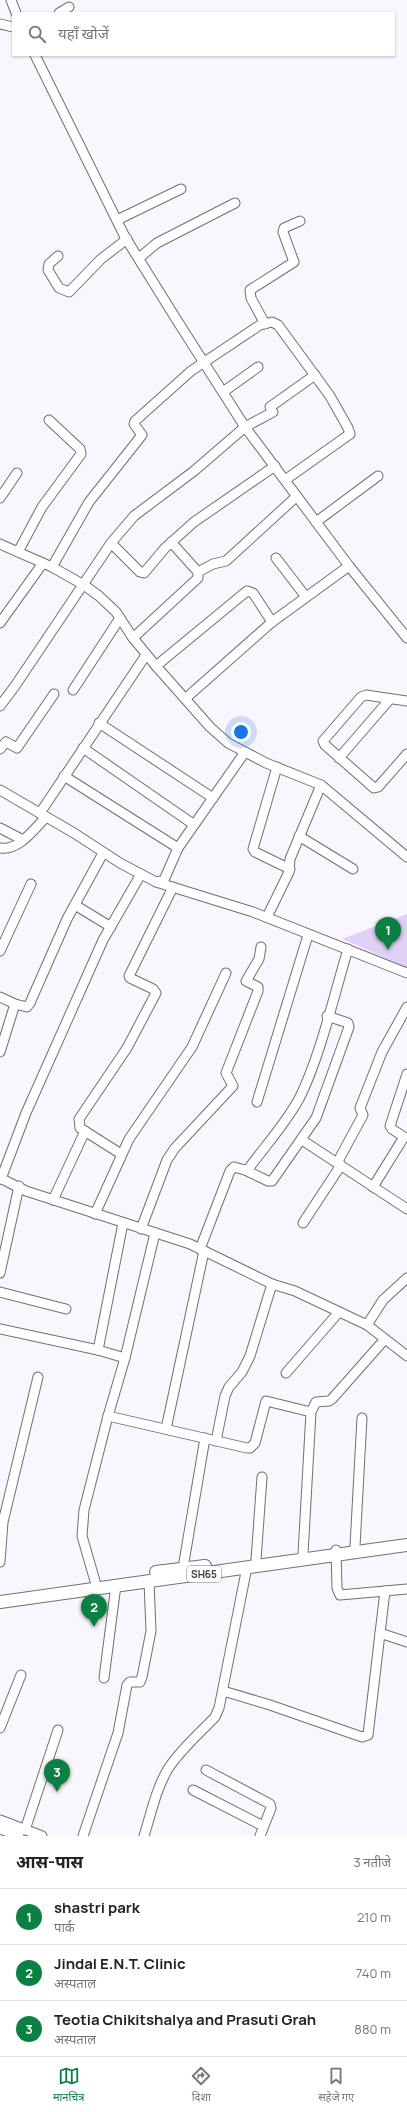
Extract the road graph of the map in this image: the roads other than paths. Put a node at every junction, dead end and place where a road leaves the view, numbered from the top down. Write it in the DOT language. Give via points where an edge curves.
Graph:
graph roads {
  1 [pos="11,0"];
  2 [pos="69,7"];
  3 [pos="16,12"];
  4 [pos="61,12"];
  5 [pos="0,24"];
  6 [pos="12,26"];
  7 [pos="35,56"];
  8 [pos="182,189"];
  9 [pos="235,203"];
  10 [pos="117,220"];
  11 [pos="300,221"];
  12 [pos="127,239"];
  13 [pos="58,256"];
  14 [pos="139,258"];
  15 [pos="264,324"];
  16 [pos="204,363"];
  17 [pos="258,367"];
  18 [pos="315,375"];
  19 [pos="223,392"];
  20 [pos="49,420"];
  21 [pos="245,427"];
  22 [pos="275,466"];
  23 [pos="17,472"];
  24 [pos="378,476"];
  25 [pos="285,480"];
  26 [pos="297,496"];
  27 [pos="0,498"];
  28 [pos="316,522"];
  29 [pos="171,542"];
  30 [pos="111,543"];
  31 [pos="2,548"];
  32 [pos="18,552"];
  33 [pos="276,558"];
  34 [pos="48,565"];
  35 [pos="349,566"];
  36 [pos="198,572"];
  37 [pos="84,585"];
  38 [pos="306,597"];
  39 [pos="120,618"];
  40 [pos="272,622"];
  41 [pos="0,623"];
  42 [pos="133,638"];
  43 [pos="407,638"];
  44 [pos="146,655"];
  45 [pos="156,666"];
  46 [pos="73,690"];
  47 [pos="54,694"];
  48 [pos="186,698"];
  49 [pos="390,699"];
  50 [pos="407,701"];
  51 [pos="0,706"];
  52 [pos="99,723"];
  53 [pos="83,748"];
  54 [pos="0,749"];
  55 [pos="244,752"];
  56 [pos="407,754"];
  57 [pos="339,758"];
  58 [pos="277,767"];
  59 [pos="64,776"];
  60 [pos="321,785"];
  61 [pos="0,790"];
  62 [pos="213,798"];
  63 [pos="43,815"];
  64 [pos="193,824"];
  65 [pos="0,828"];
  66 [pos="300,836"];
  67 [pos="23,840"];
  68 [pos="0,848"];
  69 [pos="178,848"];
  70 [pos="103,853"];
  71 [pos="407,857"];
  72 [pos="290,869"];
  73 [pos="353,869"];
  74 [pos="141,874"];
  75 [pos="156,882"];
  76 [pos="31,884"];
  77 [pos="172,887"];
  78 [pos="74,905"];
  79 [pos="267,918"];
  80 [pos="111,927"];
  81 [pos="308,935"];
  82 [pos="261,946"];
  83 [pos="348,949"];
  84 [pos="0,951"];
  85 [pos="226,973"];
  86 [pos="407,973"];
  87 [pos="0,997"];
  88 [pos="15,1004"];
  89 [pos="407,1007"];
  90 [pos="327,1016"];
  91 [pos="0,1052"];
  92 [pos="407,1074"];
  93 [pos="257,1102"];
  94 [pos="85,1131"];
  95 [pos="302,1140"];
  96 [pos="121,1154"];
  97 [pos="339,1164"];
  98 [pos="245,1170"];
  99 [pos="0,1178"];
  100 [pos="19,1186"];
  101 [pos="372,1187"];
  102 [pos="54,1200"];
  103 [pos="407,1209"];
  104 [pos="95,1214"];
  105 [pos="123,1223"];
  106 [pos="303,1223"];
  107 [pos="140,1229"];
  108 [pos="155,1233"];
  109 [pos="202,1250"];
  110 [pos="2,1257"];
  111 [pos="0,1273"];
  112 [pos="407,1278"];
  113 [pos="272,1284"];
  114 [pos="0,1292"];
  115 [pos="66,1310"];
  116 [pos="339,1312"];
  117 [pos="367,1325"];
  118 [pos="0,1329"];
  119 [pos="385,1339"];
  120 [pos="98,1350"];
  121 [pos="407,1356"];
  122 [pos="125,1358"];
  123 [pos="286,1373"];
  124 [pos="38,1377"];
  125 [pos="312,1412"];
  126 [pos="108,1416"];
  127 [pos="362,1418"];
  128 [pos="166,1429"];
  129 [pos="205,1438"];
  130 [pos="216,1441"];
  131 [pos="262,1477"];
  132 [pos="407,1538"];
  133 [pos="407,1545"];
  134 [pos="355,1546"];
  135 [pos="336,1552"];
  136 [pos="303,1554"];
  137 [pos="0,1558"];
  138 [pos="251,1564"];
  139 [pos="183,1568"];
  140 [pos="95,1581"];
  141 [pos="149,1581"];
  142 [pos="116,1585"];
  143 [pos="407,1589"];
  144 [pos="385,1591"];
  145 [pos="0,1595"];
  146 [pos="0,1602"];
  147 [pos="380,1633"];
  148 [pos="407,1642"];
  149 [pos="21,1675"];
  150 [pos="104,1678"];
  151 [pos="222,1692"];
  152 [pos="0,1728"];
  153 [pos="58,1730"];
  154 [pos="206,1770"];
  155 [pos="193,1790"];
  156 [pos="0,1820"];
  157 [pos="263,1826"];
  158 [pos="0,1829"];
  159 [pos="18,1834"];
  160 [pos="42,1836"];
  161 [pos="83,1836"];
  162 [pos="144,1836"];
  163 [pos="260,1836"];
  1 -- 3 [label="street"];
  2 -- 4 [label="street"];
  5 -- 6 [label="street"];
  7 -- 10 [label="street"];
  8 -- 10 [label="street"];
  9 -- 14 [label="street" via="157,243"];
  10 -- 12 [label="street"];
  11 -- 15 [label="street" via="284,228 283,232 294,262 250,290 251,298"];
  12 -- 13 [label="street" via="101,259 68,292 59,288 48,270 49,264"];
  12 -- 14 [label="street"];
  14 -- 16 [label="street"];
  15 -- 16 [label="street"];
  15 -- 18 [label="street" via="272,322 278,326"];
  16 -- 19 [label="street"];
  16 -- 34 [label="street" via="134,422 142,435 89,502"];
  17 -- 19 [label="street"];
  18 -- 21 [label="street" via="272,410"];
  18 -- 25 [label="street" via="350,434"];
  19 -- 21 [label="street"];
  20 -- 32 [label="street" via="80,449 81,454 42,507"];
  21 -- 22 [label="street"];
  21 -- 30 [label="street" via="194,472 134,516"];
  22 -- 25 [label="street"];
  22 -- 29 [label="street" via="194,522"];
  23 -- 27 [label="street"];
  24 -- 28 [label="street"];
  25 -- 26 [label="street"];
  26 -- 28 [label="street"];
  26 -- 36 [label="street" via="226,561"];
  28 -- 35 [label="street"];
  29 -- 30 [label="street" via="144,573"];
  29 -- 36 [label="street"];
  30 -- 37 [label="street"];
  31 -- 32 [label="street"];
  32 -- 34 [label="street"];
  33 -- 38 [label="street"];
  34 -- 37 [label="street"];
  34 -- 41 [label="street"];
  35 -- 38 [label="street"];
  35 -- 43 [label="street"];
  36 -- 42 [label="street" via="196,580"];
  37 -- 39 [label="street" via="99,596"];
  37 -- 51 [label="street"];
  38 -- 40 [label="street"];
  39 -- 42 [label="street"];
  39 -- 46 [label="street"];
  40 -- 45 [label="street" via="253,592 247,591"];
  40 -- 48 [label="street"];
  42 -- 44 [label="street"];
  44 -- 45 [label="street"];
  44 -- 52 [label="street"];
  45 -- 48 [label="street"];
  47 -- 54 [label="street" via="17,748 6,742"];
  48 -- 55 [label="street" via="228,743"];
  49 -- 50 [label="street"];
  49 -- 57 [label="street"];
  49 -- 57 [label="street" via="366,696 358,699 323,741 324,745"];
  52 -- 53 [label="street"];
  52 -- 62 [label="street"];
  53 -- 59 [label="street"];
  53 -- 64 [label="street"];
  55 -- 58 [label="street"];
  55 -- 62 [label="street"];
  56 -- 57 [label="street" via="376,788"];
  58 -- 60 [label="street"];
  58 -- 72 [label="street" via="253,849 254,852"];
  59 -- 63 [label="street"];
  59 -- 69 [label="street"];
  60 -- 66 [label="street"];
  60 -- 71 [label="street"];
  61 -- 63 [label="street"];
  62 -- 64 [label="street"];
  63 -- 67 [label="street"];
  63 -- 70 [label="street"];
  64 -- 69 [label="street"];
  65 -- 67 [label="street"];
  66 -- 72 [label="street" via="290,859"];
  66 -- 73 [label="street"];
  67 -- 68 [label="street" via="13,846"];
  69 -- 75 [label="street" via="164,880"];
  70 -- 74 [label="street"];
  70 -- 78 [label="street"];
  72 -- 79 [label="street"];
  74 -- 75 [label="street"];
  74 -- 80 [label="street"];
  75 -- 77 [label="street"];
  76 -- 84 [label="street"];
  77 -- 79 [label="street"];
  77 -- 94 [label="street" via="129,976 156,992 127,1048 79,1120 78,1124"];
  78 -- 80 [label="street"];
  78 -- 88 [label="street" via="30,1003 27,1007"];
  79 -- 81 [label="street"];
  80 -- 99 [label="street" via="26,1114"];
  81 -- 83 [label="street"];
  81 -- 93 [label="street"];
  82 -- 107 [label="street" via="258,959 246,981 258,987 258,991 226,1073 233,1086 175,1148"];
  83 -- 86 [label="street"];
  83 -- 90 [label="street"];
  85 -- 96 [label="street" via="192,1047"];
  87 -- 88 [label="street"];
  88 -- 91 [label="street"];
  89 -- 97 [label="street" via="376,1065 360,1108 363,1115"];
  90 -- 95 [label="street" via="348,1023 349,1027 323,1103"];
  90 -- 98 [label="street" via="314,1061 299,1097 274,1136"];
  92 -- 101 [label="street" via="390,1126 404,1137"];
  94 -- 96 [label="street"];
  94 -- 102 [label="street"];
  95 -- 97 [label="street"];
  95 -- 98 [label="street" via="270,1182"];
  96 -- 104 [label="street"];
  97 -- 101 [label="street"];
  97 -- 106 [label="street"];
  98 -- 109 [label="street" via="234,1167 230,1170"];
  99 -- 100 [label="street"];
  100 -- 102 [label="street"];
  100 -- 110 [label="street"];
  101 -- 103 [label="street"];
  102 -- 104 [label="street"];
  104 -- 105 [label="street"];
  105 -- 107 [label="street"];
  105 -- 120 [label="street"];
  107 -- 108 [label="street"];
  108 -- 109 [label="street"];
  108 -- 122 [label="street"];
  109 -- 113 [label="street"];
  109 -- 128 [label="street"];
  110 -- 111 [label="street"];
  112 -- 117 [label="street" via="383,1300"];
  113 -- 116 [label="street" via="294,1291"];
  113 -- 130 [label="street" via="250,1356 225,1396"];
  114 -- 115 [label="street"];
  116 -- 117 [label="street"];
  116 -- 123 [label="street"];
  117 -- 119 [label="street"];
  118 -- 120 [label="street"];
  119 -- 121 [label="street"];
  119 -- 125 [label="street" via="329,1401 316,1402"];
  120 -- 122 [label="street"];
  122 -- 126 [label="street"];
  124 -- 137 [label="street" via="3,1522"];
  125 -- 130 [label="street" via="266,1401 253,1446 247,1448"];
  125 -- 136 [label="street"];
  126 -- 128 [label="street"];
  126 -- 140 [label="street" via="82,1522 84,1548"];
  127 -- 134 [label="street"];
  128 -- 129 [label="street"];
  129 -- 130 [label="street"];
  129 -- 139 [label="street"];
  131 -- 138 [label="street"];
  132 -- 134 [label="main road, SH65"];
  133 -- 135 [label="main road, SH65"];
  134 -- 135 [label="main road, SH65"];
  135 -- 136 [label="main road, SH65"];
  135 -- 138 [label="main road, SH65"];
  135 -- 144 [label="street" via="337,1588 340,1595"];
  136 -- 138 [label="main road, SH65"];
  138 -- 139 [label="main road, SH65"];
  138 -- 141 [label="main road, SH65"];
  138 -- 151 [label="street"];
  139 -- 140 [label="main road, SH65"];
  140 -- 145 [label="main road, SH65"];
  141 -- 142 [label="main road, SH65"];
  141 -- 161 [label="street" via="151,1631 142,1677 140,1682 130,1682 127,1685 118,1733"];
  142 -- 146 [label="main road, SH65"];
  142 -- 150 [label="street"];
  143 -- 144 [label="street"];
  144 -- 147 [label="street"];
  147 -- 148 [label="street"];
  147 -- 151 [label="street" via="369,1732 366,1737"];
  149 -- 152 [label="street"];
  151 -- 162 [label="street" via="215,1717 167,1770"];
  153 -- 159 [label="street"];
  154 -- 157 [label="street" via="270,1804 271,1808"];
  155 -- 157 [label="street"];
  156 -- 159 [label="street"];
  157 -- 163 [label="street"];
  158 -- 159 [label="street"];
  159 -- 160 [label="street"];
}
